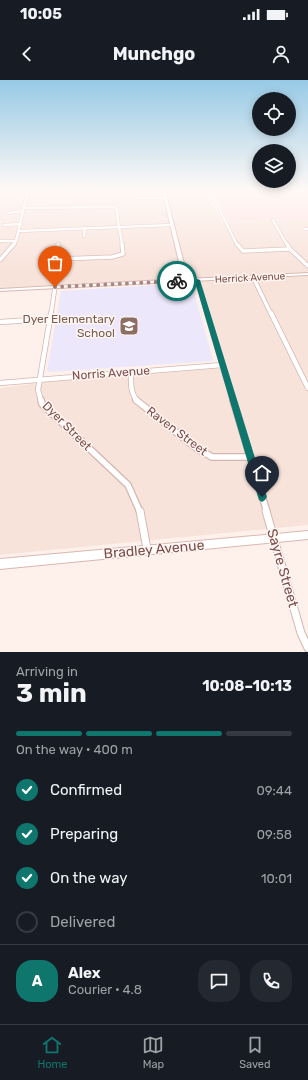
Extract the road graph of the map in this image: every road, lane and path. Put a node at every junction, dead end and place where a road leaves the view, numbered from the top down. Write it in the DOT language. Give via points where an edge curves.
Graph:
graph roads {
  1 [pos="23,217"];
  2 [pos="117,217"];
  3 [pos="169,217"];
  4 [pos="223,217"];
  5 [pos="273,220"];
  6 [pos="21,224"];
  7 [pos="4,225"];
  8 [pos="171,225"];
  9 [pos="120,227"];
  10 [pos="85,228"];
  11 [pos="19,231"];
  12 [pos="84,236"];
  13 [pos="0,241"];
  14 [pos="16,241"];
  15 [pos="58,244"];
  16 [pos="290,249"];
  17 [pos="0,260"];
  18 [pos="308,266"];
  19 [pos="308,274"];
  20 [pos="253,277"];
  21 [pos="197,280"];
  22 [pos="186,281"];
  23 [pos="55,287"];
  24 [pos="0,290"];
  25 [pos="49,319"];
  26 [pos="0,322"];
  27 [pos="222,365"];
  28 [pos="131,372"];
  29 [pos="39,378"];
  30 [pos="0,383"];
  31 [pos="308,388"];
  32 [pos="250,457"];
  33 [pos="308,535"];
  34 [pos="275,537"];
  35 [pos="147,549"];
  36 [pos="0,564"];
  37 [pos="308,648"];
  1 -- 6 [label="street"];
  2 -- 9 [label="street"];
  3 -- 8 [label="street"];
  4 -- 16 [label="street" via="243,251"];
  5 -- 16 [label="street"];
  6 -- 7 [label="street"];
  6 -- 11 [label="street"];
  8 -- 9 [label="street"];
  8 -- 22 [label="street"];
  9 -- 10 [label="street"];
  9 -- 15 [label="street" via="123,254 112,257 59,259"];
  10 -- 11 [label="street"];
  10 -- 12 [label="street"];
  11 -- 14 [label="street"];
  13 -- 14 [label="street"];
  14 -- 17 [label="street"];
  16 -- 18 [label="street"];
  19 -- 20 [label="street, Herrick Avenue"];
  20 -- 21 [label="street, Herrick Avenue"];
  20 -- 31 [label="street"];
  21 -- 22 [label="street, Herrick Avenue"];
  21 -- 27 [label="street, Sayre Street"];
  22 -- 23 [label="street, Herrick Avenue"];
  23 -- 24 [label="street, Herrick Avenue"];
  23 -- 25 [label="street, Dyer Street"];
  25 -- 26 [label="street"];
  25 -- 29 [label="street, Dyer Street"];
  27 -- 28 [label="street, Norris Avenue"];
  27 -- 32 [label="street, Sayre Street"];
  28 -- 29 [label="street, Norris Avenue"];
  28 -- 32 [label="street, Raven Street" via="130,383 134,398 196,448 212,457"];
  29 -- 30 [label="street, Norris Avenue"];
  29 -- 35 [label="street, Dyer Street" via="38,390 42,404 128,485 139,508"];
  32 -- 34 [label="street, Sayre Street"];
  33 -- 34 [label="street, Bradley Avenue"];
  34 -- 35 [label="street, Bradley Avenue"];
  34 -- 37 [label="street, Sayre Street" via="301,633"];
  35 -- 36 [label="street, Bradley Avenue"];
}
